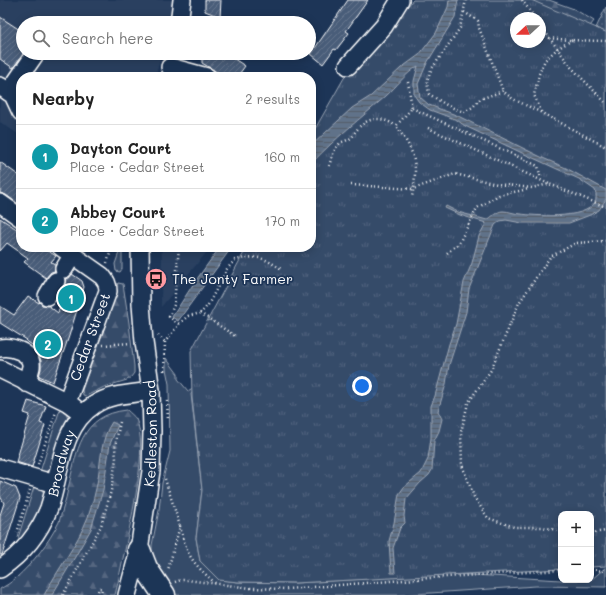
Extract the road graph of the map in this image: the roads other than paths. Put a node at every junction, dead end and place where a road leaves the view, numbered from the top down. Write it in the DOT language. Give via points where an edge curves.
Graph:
graph roads {
  1 [pos="182,0"];
  2 [pos="400,0"];
  3 [pos="180,16"];
  4 [pos="30,60"];
  5 [pos="170,66"];
  6 [pos="348,66"];
  7 [pos="19,72"];
  8 [pos="190,72"];
  9 [pos="16,76"];
  10 [pos="4,89"];
  11 [pos="16,100"];
  12 [pos="0,203"];
  13 [pos="16,214"];
  14 [pos="140,252"];
  15 [pos="63,263"];
  16 [pos="47,296"];
  17 [pos="0,348"];
  18 [pos="0,369"];
  19 [pos="26,382"];
  20 [pos="158,394"];
  21 [pos="67,402"];
  22 [pos="82,415"];
  23 [pos="0,468"];
  24 [pos="55,484"];
  25 [pos="139,550"];
  26 [pos="0,569"];
  27 [pos="166,591"];
  28 [pos="127,595"];
  1 -- 3 [label="street"];
  2 -- 6 [label="street" via="384,26"];
  4 -- 7 [label="street"];
  5 -- 8 [label="street"];
  9 -- 10 [label="street"];
  10 -- 11 [label="street" via="14,95"];
  12 -- 13 [label="street"];
  14 -- 20 [label="street, Kedleston Road" via="144,342"];
  15 -- 16 [label="street"];
  15 -- 21 [label="street, Cedar Street" via="102,276 108,286 107,295"];
  17 -- 19 [label="street" via="19,350 27,356 31,367"];
  18 -- 19 [label="street"];
  19 -- 21 [label="street"];
  20 -- 22 [label="street, Broadway" via="110,397 95,404"];
  20 -- 25 [label="street, Kedleston Road" via="152,431 151,471"];
  21 -- 22 [label="street"];
  22 -- 24 [label="street, Broadway" via="71,431"];
  23 -- 24 [label="street"];
  24 -- 26 [label="street, Broadway" via="49,508 37,532 25,549"];
  25 -- 27 [label="highway" via="146,568"];
  25 -- 28 [label="street, Kedleston Road"];
}
